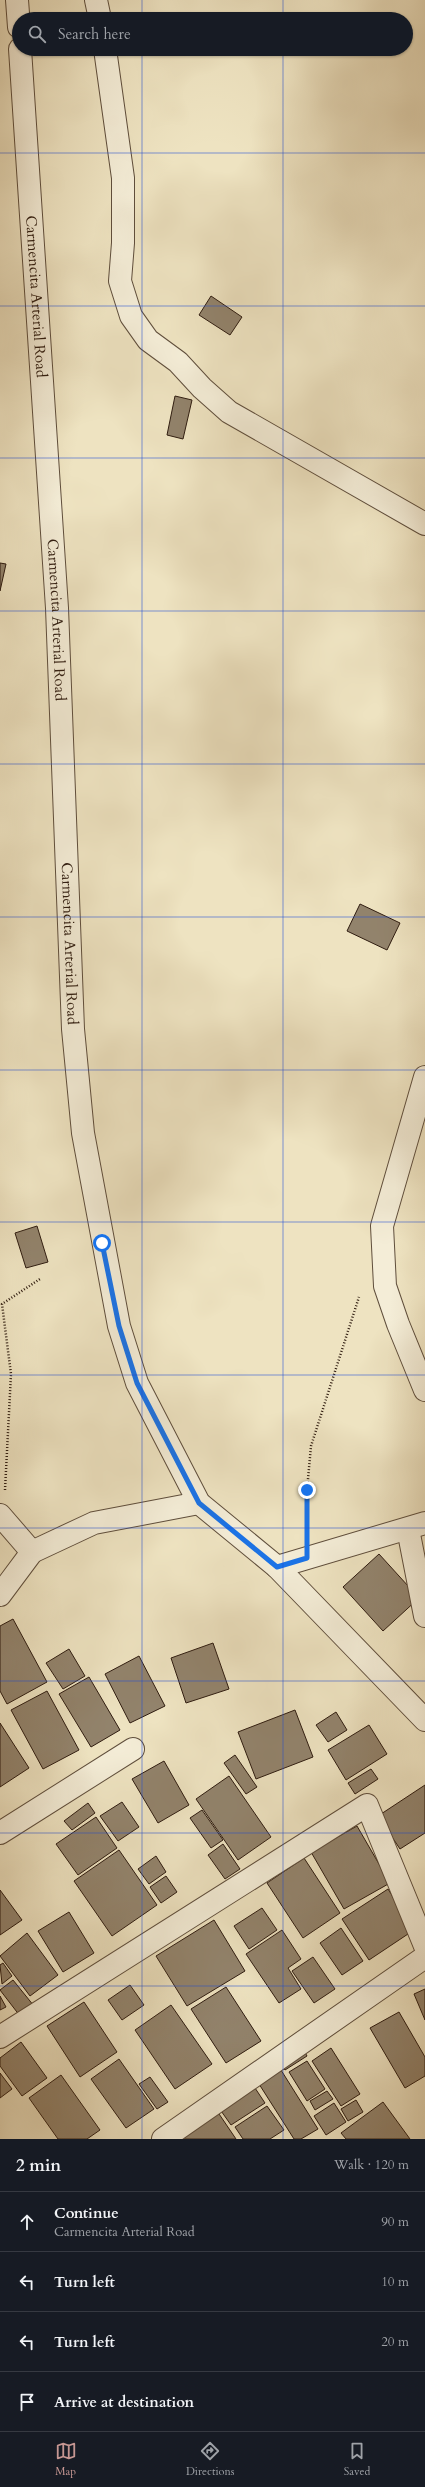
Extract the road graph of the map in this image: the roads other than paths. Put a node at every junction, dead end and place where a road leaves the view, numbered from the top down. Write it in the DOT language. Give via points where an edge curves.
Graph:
graph roads {
  1 [pos="17,0"];
  2 [pos="96,0"];
  3 [pos="18,12"];
  4 [pos="99,12"];
  5 [pos="20,56"];
  6 [pos="106,56"];
  7 [pos="425,524"];
  8 [pos="425,1077"];
  9 [pos="425,1390"];
  10 [pos="199,1503"];
  11 [pos="2,1518"];
  12 [pos="417,1526"];
  13 [pos="32,1552"];
  14 [pos="277,1567"];
  15 [pos="0,1595"];
  16 [pos="425,1616"];
  17 [pos="425,1720"];
  18 [pos="133,1749"];
  19 [pos="0,1833"];
  20 [pos="425,1946"];
  21 [pos="425,1957"];
  22 [pos="0,2037"];
  23 [pos="162,2139"];
  1 -- 3 [label="street"];
  2 -- 4 [label="street"];
  5 -- 10 [label="street, Carmencita Arterial Road" via="57,608 73,1029 83,1133 116,1311 135,1376"];
  6 -- 7 [label="street" via="123,178 120,281 131,316 148,340 178,362 229,412"];
  8 -- 9 [label="street" via="382,1226 385,1286"];
  10 -- 13 [label="street" via="94,1523"];
  10 -- 14 [label="street, Carmencita Arterial Road"];
  11 -- 13 [label="street"];
  12 -- 14 [label="street"];
  12 -- 16 [label="street"];
  13 -- 15 [label="street"];
  14 -- 17 [label="street, Carmencita Arterial Road"];
  18 -- 19 [label="street"];
  20 -- 22 [label="street" via="367,1805"];
  21 -- 23 [label="street"];
}
